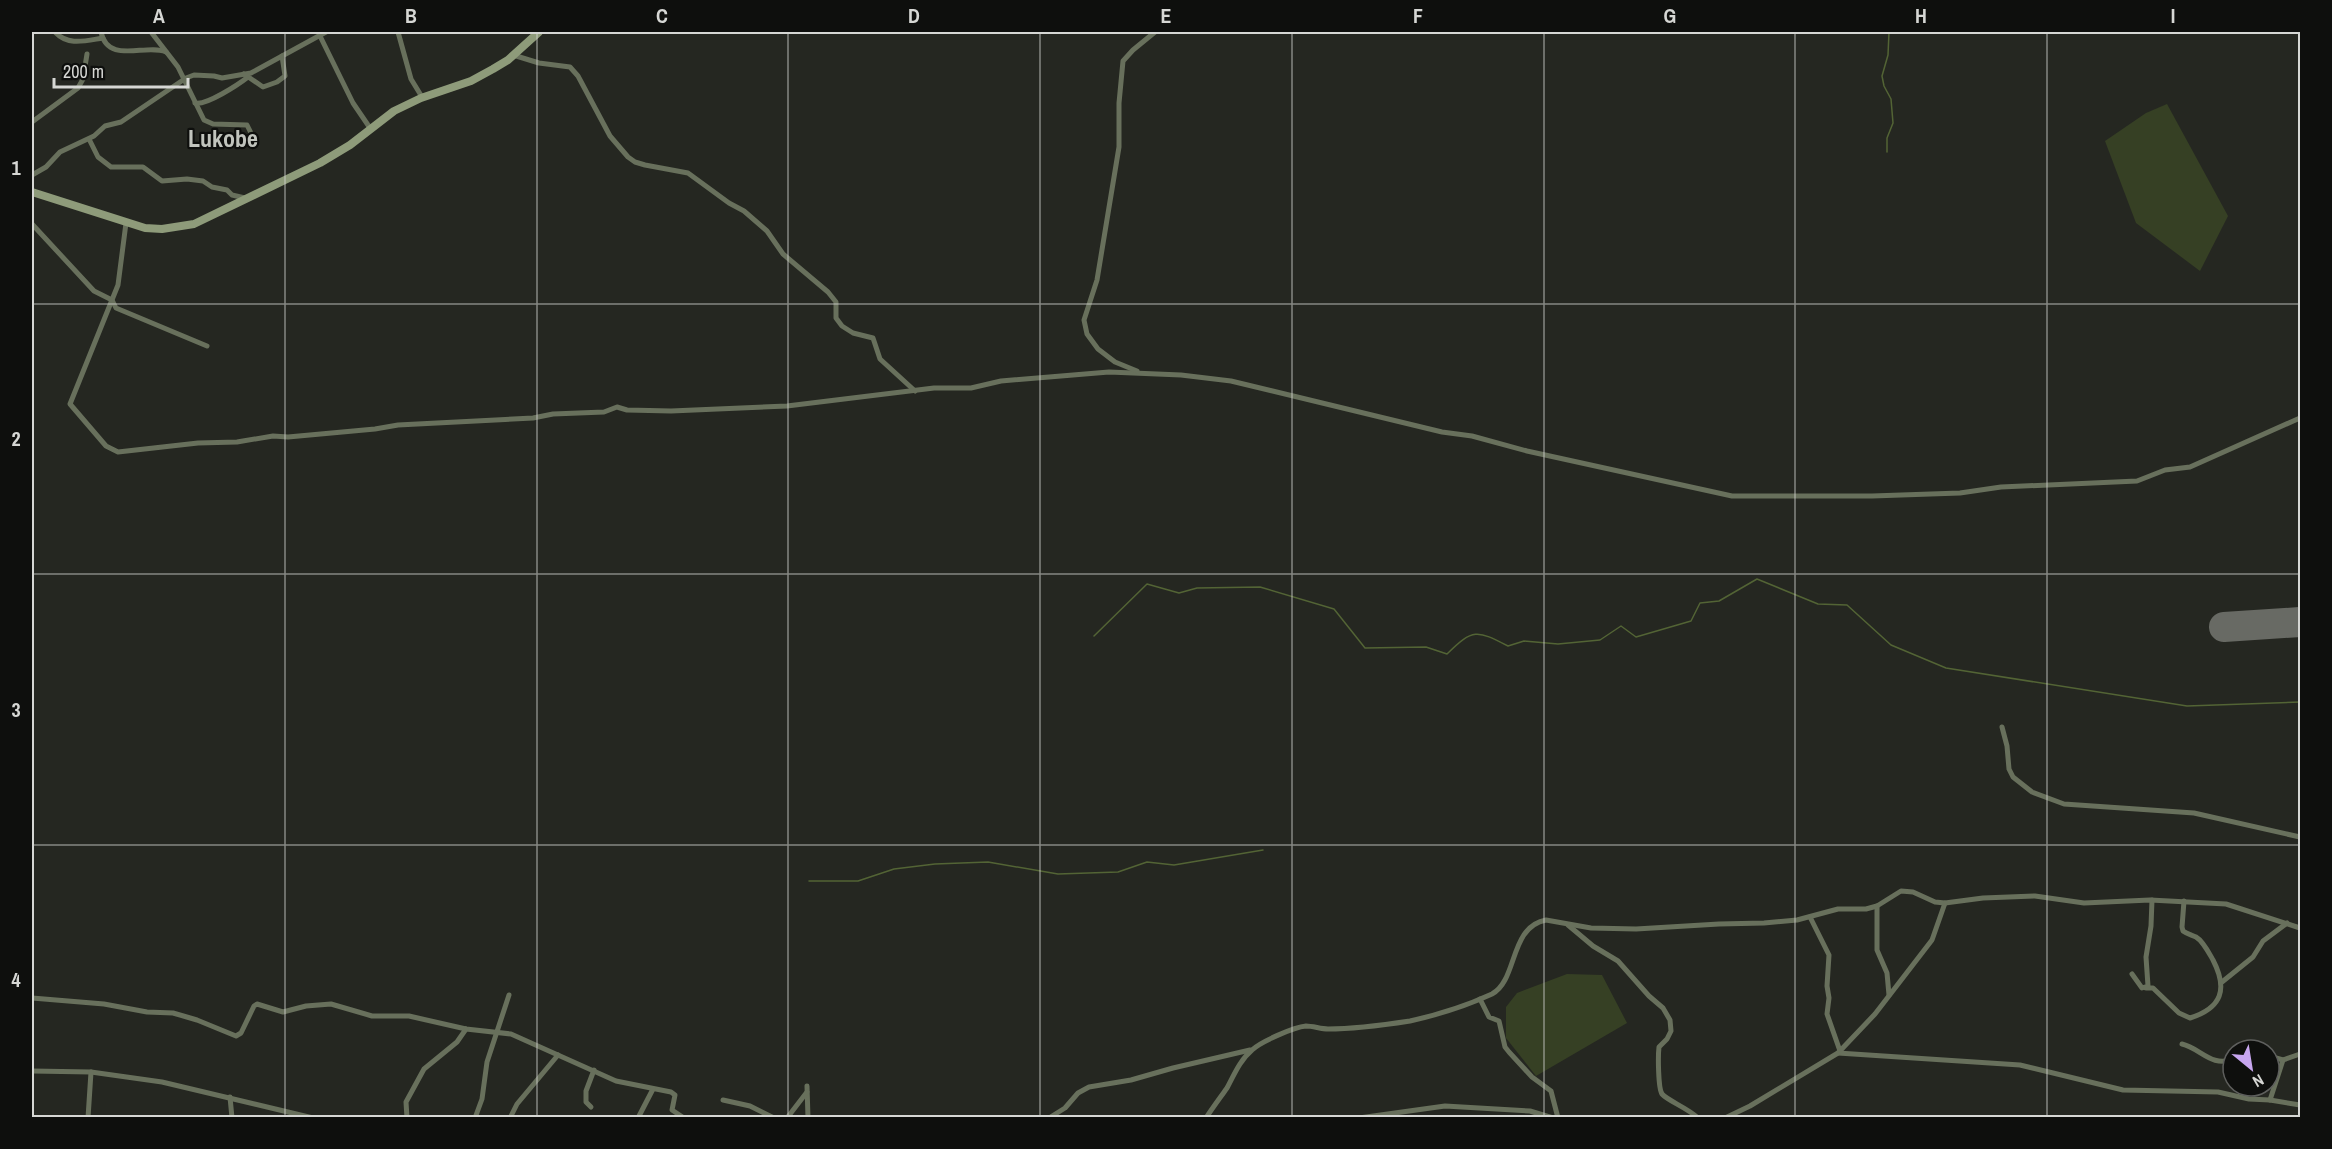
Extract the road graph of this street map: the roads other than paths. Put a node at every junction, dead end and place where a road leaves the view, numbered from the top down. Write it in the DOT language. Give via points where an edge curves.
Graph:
graph roads {
  1 [pos="55,32"];
  2 [pos="151,32"];
  3 [pos="326,32"];
  4 [pos="398,32"];
  5 [pos="539,32"];
  6 [pos="1155,32"];
  7 [pos="102,35"];
  8 [pos="320,36"];
  9 [pos="168,53"];
  10 [pos="87,54"];
  11 [pos="513,55"];
  12 [pos="282,56"];
  13 [pos="246,76"];
  14 [pos="183,80"];
  15 [pos="422,97"];
  16 [pos="194,103"];
  17 [pos="32,122"];
  18 [pos="370,128"];
  19 [pos="253,137"];
  20 [pos="88,139"];
  21 [pos="32,175"];
  22 [pos="32,192"];
  23 [pos="245,198"];
  24 [pos="126,223"];
  25 [pos="32,224"];
  26 [pos="112,300"];
  27 [pos="207,346"];
  28 [pos="1142,373"];
  29 [pos="915,391"];
  30 [pos="2301,418"];
  31 [pos="2002,727"];
  32 [pos="2301,837"];
  33 [pos="2152,900"];
  34 [pos="2184,901"];
  35 [pos="1945,903"];
  36 [pos="1877,906"];
  37 [pos="1810,917"];
  38 [pos="2287,923"];
  39 [pos="1567,924"];
  40 [pos="2301,928"];
  41 [pos="2132,974"];
  42 [pos="2222,982"];
  43 [pos="2145,988"];
  44 [pos="509,995"];
  45 [pos="1889,997"];
  46 [pos="32,998"];
  47 [pos="1480,999"];
  48 [pos="466,1029"];
  49 [pos="496,1034"];
  50 [pos="2182,1044"];
  51 [pos="1252,1050"];
  52 [pos="1839,1052"];
  53 [pos="2301,1054"];
  54 [pos="558,1055"];
  55 [pos="2221,1060"];
  56 [pos="2283,1060"];
  57 [pos="594,1070"];
  58 [pos="32,1071"];
  59 [pos="91,1072"];
  60 [pos="653,1089"];
  61 [pos="230,1097"];
  62 [pos="723,1100"];
  63 [pos="2270,1100"];
  64 [pos="2301,1105"];
  65 [pos="591,1107"];
  66 [pos="685,1117"];
  67 [pos="88,1118"];
  68 [pos="232,1118"];
  69 [pos="313,1118"];
  70 [pos="407,1118"];
  71 [pos="475,1118"];
  72 [pos="510,1118"];
  73 [pos="638,1118"];
  74 [pos="774,1118"];
  75 [pos="787,1118"];
  76 [pos="808,1118"];
  77 [pos="1049,1118"];
  78 [pos="1206,1118"];
  79 [pos="1359,1118"];
  80 [pos="1553,1118"];
  81 [pos="1558,1118"];
  82 [pos="1698,1118"];
  83 [pos="1725,1118"];
  1 -- 7 [label="street" via="69,42"];
  2 -- 9 [label="street"];
  3 -- 8 [label="street"];
  4 -- 15 [label="street" via="411,79"];
  5 -- 11 [label="street"];
  6 -- 28 [label="street" via="1123,61 1119,147 1097,280 1084,320 1087,334 1098,349 1115,362"];
  7 -- 9 [label="street" via="116,49"];
  8 -- 12 [label="street"];
  8 -- 18 [label="street"];
  9 -- 14 [label="street"];
  10 -- 17 [label="street" via="78,88"];
  11 -- 15 [label="street" via="471,81"];
  11 -- 29 [label="street" via="570,67 610,136 628,157 645,165 688,173 748,213 783,254 828,292 836,302 836,318 842,326 873,338 880,359"];
  12 -- 13 [label="street"];
  12 -- 13 [label="street" via="282,80 265,87"];
  13 -- 14 [label="street" via="194,75"];
  13 -- 16 [label="street" via="236,86 202,104"];
  14 -- 16 [label="street"];
  14 -- 20 [label="street"];
  15 -- 18 [label="street"];
  16 -- 19 [label="street" via="206,121 247,125"];
  18 -- 23 [label="street" via="334,156"];
  20 -- 21 [label="street" via="60,152"];
  20 -- 23 [label="street" via="98,157 111,167 143,167 162,181 201,181"];
  22 -- 24 [label="street"];
  23 -- 24 [label="street" via="190,225 149,229"];
  24 -- 26 [label="street" via="119,281"];
  25 -- 26 [label="street" via="92,289"];
  26 -- 27 [label="street" via="123,312"];
  26 -- 29 [label="street" via="70,405 106,446 118,452 399,424 533,418 617,407 663,411 768,407"];
  28 -- 29 [label="street" via="1089,373"];
  28 -- 30 [label="street" via="1242,383 1732,496 1960,493 2001,487 2138,481 2165,470 2190,467"];
  31 -- 32 [label="street" via="2013,777 2032,792 2064,804 2194,813"];
  33 -- 34 [label="street"];
  33 -- 35 [label="street" via="2094,903 2035,896"];
  33 -- 43 [label="street"];
  34 -- 38 [label="street" via="2226,904"];
  34 -- 42 [label="street" via="2183,931 2202,942"];
  35 -- 36 [label="street" via="1902,891"];
  35 -- 45 [label="street" via="1932,940"];
  36 -- 37 [label="street" via="1838,909"];
  36 -- 45 [label="street" via="1877,950 1887,974"];
  37 -- 39 [label="street" via="1744,925 1636,929"];
  37 -- 52 [label="street" via="1829,955 1827,1014"];
  38 -- 40 [label="street"];
  38 -- 42 [label="street"];
  39 -- 47 [label="street" via="1546,920 1529,929 1514,954 1502,987"];
  39 -- 82 [label="street" via="1618,961 1663,1008 1671,1030 1659,1047 1660,1089"];
  41 -- 43 [label="street"];
  42 -- 43 [label="street" via="2217,1002 2190,1018 2179,1013 2153,988"];
  44 -- 49 [label="street"];
  45 -- 52 [label="street"];
  46 -- 48 [label="street" via="173,1014 236,1036 241,1034 257,1004 283,1012 331,1004 372,1016 410,1016"];
  47 -- 51 [label="street" via="1409,1021 1335,1029 1300,1027"];
  47 -- 81 [label="street" via="1489,1017 1499,1022 1505,1047 1532,1077 1551,1090"];
  48 -- 49 [label="street"];
  48 -- 70 [label="street" via="458,1041 424,1069 406,1102"];
  49 -- 54 [label="street" via="519,1037"];
  49 -- 71 [label="street"];
  50 -- 55 [label="street" via="2195,1048 2204,1057"];
  51 -- 77 [label="street" via="1089,1087"];
  51 -- 78 [label="street"];
  52 -- 63 [label="street" via="2020,1065 2123,1090 2218,1092"];
  52 -- 83 [label="street"];
  53 -- 56 [label="street"];
  54 -- 57 [label="street"];
  54 -- 72 [label="street" via="516,1104"];
  56 -- 63 [label="street"];
  57 -- 60 [label="street" via="616,1081"];
  57 -- 65 [label="street" via="585,1094"];
  58 -- 59 [label="street"];
  59 -- 61 [label="street"];
  59 -- 67 [label="street"];
  60 -- 66 [label="street" via="674,1093 672,1110"];
  60 -- 73 [label="street"];
  61 -- 68 [label="street"];
  61 -- 69 [label="street"];
  62 -- 74 [label="street" via="750,1106"];
  63 -- 64 [label="street"];
  75 -- 76 [label="street" via="807,1089"];
  79 -- 80 [label="street" via="1454,1106 1530,1112"];
}
